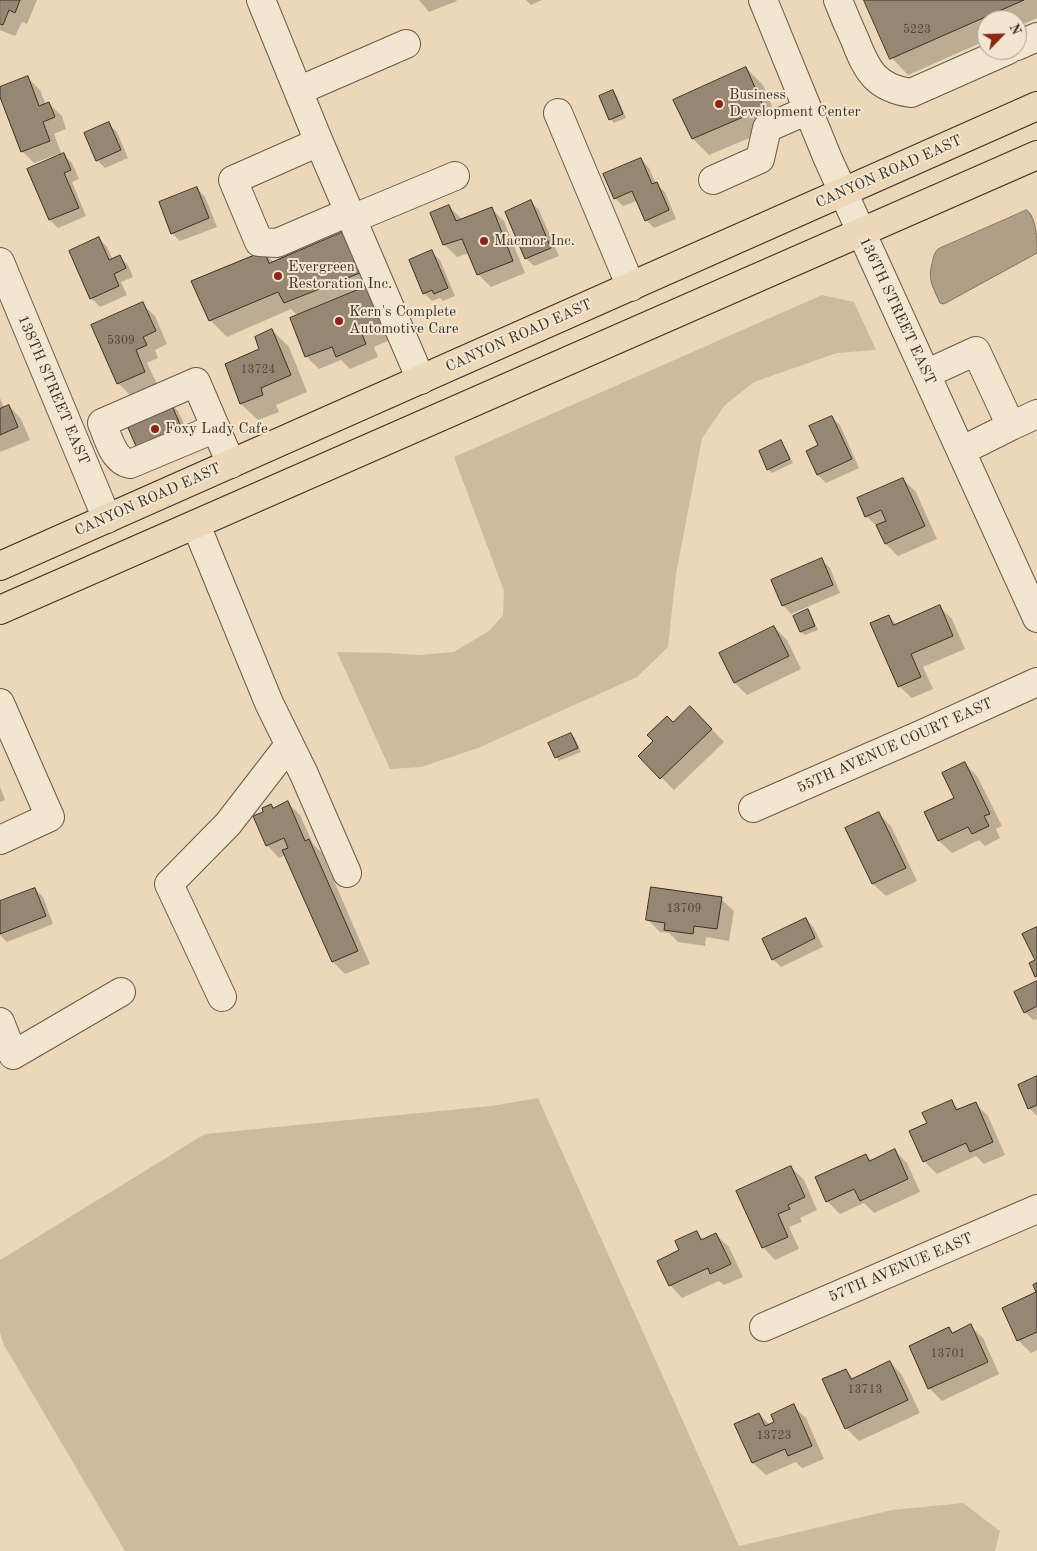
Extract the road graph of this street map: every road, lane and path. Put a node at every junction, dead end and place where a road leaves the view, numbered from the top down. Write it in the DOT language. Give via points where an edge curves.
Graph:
graph roads {
  1 [pos="261,0"];
  2 [pos="763,0"];
  3 [pos="838,0"];
  4 [pos="406,44"];
  5 [pos="985,60"];
  6 [pos="298,91"];
  7 [pos="1037,106"];
  8 [pos="808,110"];
  9 [pos="558,113"];
  10 [pos="319,142"];
  11 [pos="1037,155"];
  12 [pos="455,176"];
  13 [pos="713,180"];
  14 [pos="843,193"];
  15 [pos="350,215"];
  16 [pos="861,232"];
  17 [pos="0,262"];
  18 [pos="631,287"];
  19 [pos="926,374"];
  20 [pos="421,380"];
  21 [pos="1037,414"];
  22 [pos="1011,426"];
  23 [pos="216,428"];
  24 [pos="106,432"];
  25 [pos="76,444"];
  26 [pos="960,451"];
  27 [pos="231,464"];
  28 [pos="106,519"];
  29 [pos="196,525"];
  30 [pos="0,566"];
  31 [pos="0,604"];
  32 [pos="0,610"];
  33 [pos="1037,618"];
  34 [pos="1037,682"];
  35 [pos="0,704"];
  36 [pos="289,744"];
  37 [pos="753,808"];
  38 [pos="0,840"];
  39 [pos="347,873"];
  40 [pos="122,992"];
  41 [pos="222,997"];
  42 [pos="0,1022"];
  43 [pos="6,1059"];
  44 [pos="1037,1209"];
  45 [pos="764,1327"];
  1 -- 6 [label="street"];
  2 -- 8 [label="street, 136TH STREET EAST"];
  3 -- 5 [label="street" via="864,62 870,72 888,87 911,93"];
  4 -- 6 [label="street"];
  6 -- 10 [label="street"];
  7 -- 14 [label="main road, CANYON ROAD EAST"];
  8 -- 13 [label="street" via="767,128 760,159"];
  8 -- 14 [label="street, 136TH STREET EAST"];
  9 -- 18 [label="street"];
  10 -- 15 [label="street"];
  10 -- 15 [label="street" via="232,180 259,242 277,243"];
  11 -- 16 [label="main road"];
  12 -- 15 [label="street"];
  14 -- 16 [label="street, 136TH STREET EAST"];
  14 -- 18 [label="main road, CANYON ROAD EAST"];
  15 -- 20 [label="street"];
  16 -- 19 [label="street, 136TH STREET EAST"];
  16 -- 29 [label="main road"];
  17 -- 25 [label="street, 138TH STREET EAST"];
  18 -- 20 [label="main road, CANYON ROAD EAST"];
  19 -- 22 [label="street" via="976,351"];
  19 -- 26 [label="street, 136TH STREET EAST"];
  20 -- 27 [label="main road, CANYON ROAD EAST"];
  21 -- 22 [label="street"];
  22 -- 26 [label="street"];
  23 -- 24 [label="street" via="130,464 123,463 116,456"];
  23 -- 24 [label="street" via="196,382 102,423"];
  23 -- 27 [label="street"];
  24 -- 25 [label="street"];
  25 -- 28 [label="street, 138TH STREET EAST"];
  26 -- 33 [label="street, 136TH STREET EAST"];
  27 -- 28 [label="main road, CANYON ROAD EAST"];
  28 -- 30 [label="main road, CANYON ROAD EAST"];
  28 -- 31 [label="main road" via="107,534 100,546"];
  29 -- 32 [label="main road"];
  29 -- 36 [label="street"];
  34 -- 37 [label="street, 55TH AVENUE COURT EAST"];
  35 -- 38 [label="street" via="50,817"];
  36 -- 39 [label="street"];
  36 -- 41 [label="street" via="228,824 169,884"];
  40 -- 43 [label="street"];
  42 -- 43 [label="street"];
  44 -- 45 [label="street, 57TH AVENUE EAST"];
}
